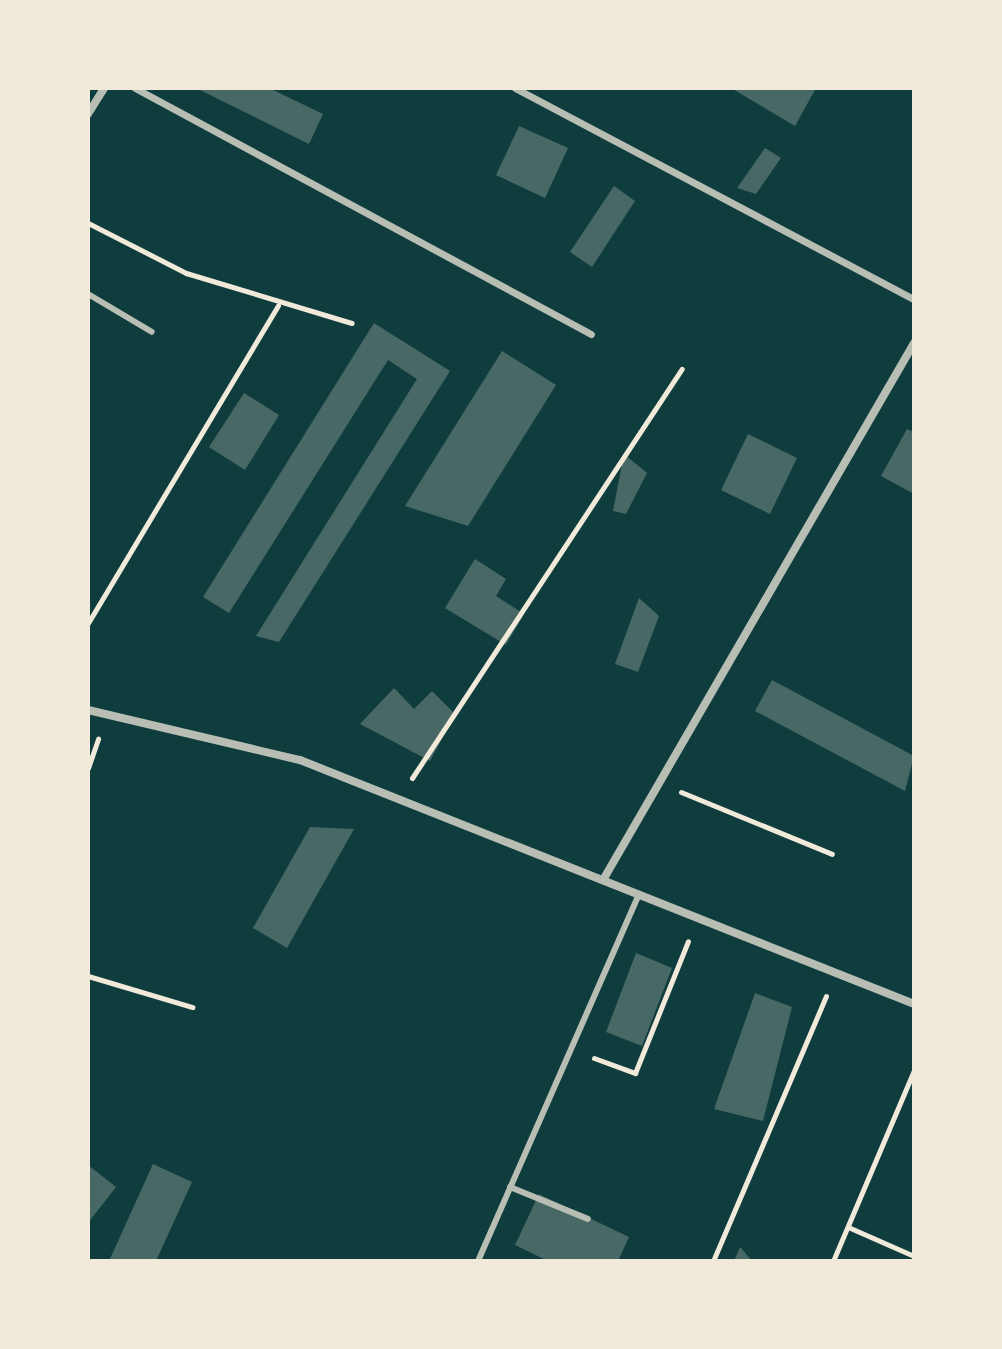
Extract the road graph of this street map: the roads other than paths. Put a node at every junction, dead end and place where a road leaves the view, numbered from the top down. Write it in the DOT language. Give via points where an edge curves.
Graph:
graph roads {
  1 [pos="104,88"];
  2 [pos="135,88"];
  3 [pos="515,88"];
  4 [pos="88,114"];
  5 [pos="88,294"];
  6 [pos="914,299"];
  7 [pos="152,332"];
  8 [pos="591,334"];
  9 [pos="914,343"];
  10 [pos="88,710"];
  11 [pos="603,880"];
  12 [pos="639,894"];
  13 [pos="914,1004"];
  14 [pos="510,1187"];
  15 [pos="588,1219"];
  16 [pos="478,1261"];
  1 -- 4 [label="street"];
  2 -- 8 [label="street"];
  3 -- 6 [label="street"];
  5 -- 7 [label="lane"];
  9 -- 11 [label="street"];
  10 -- 11 [label="street" via="279,754"];
  11 -- 12 [label="street"];
  12 -- 13 [label="street"];
  12 -- 14 [label="lane"];
  14 -- 15 [label="lane"];
  14 -- 16 [label="lane"];
}
